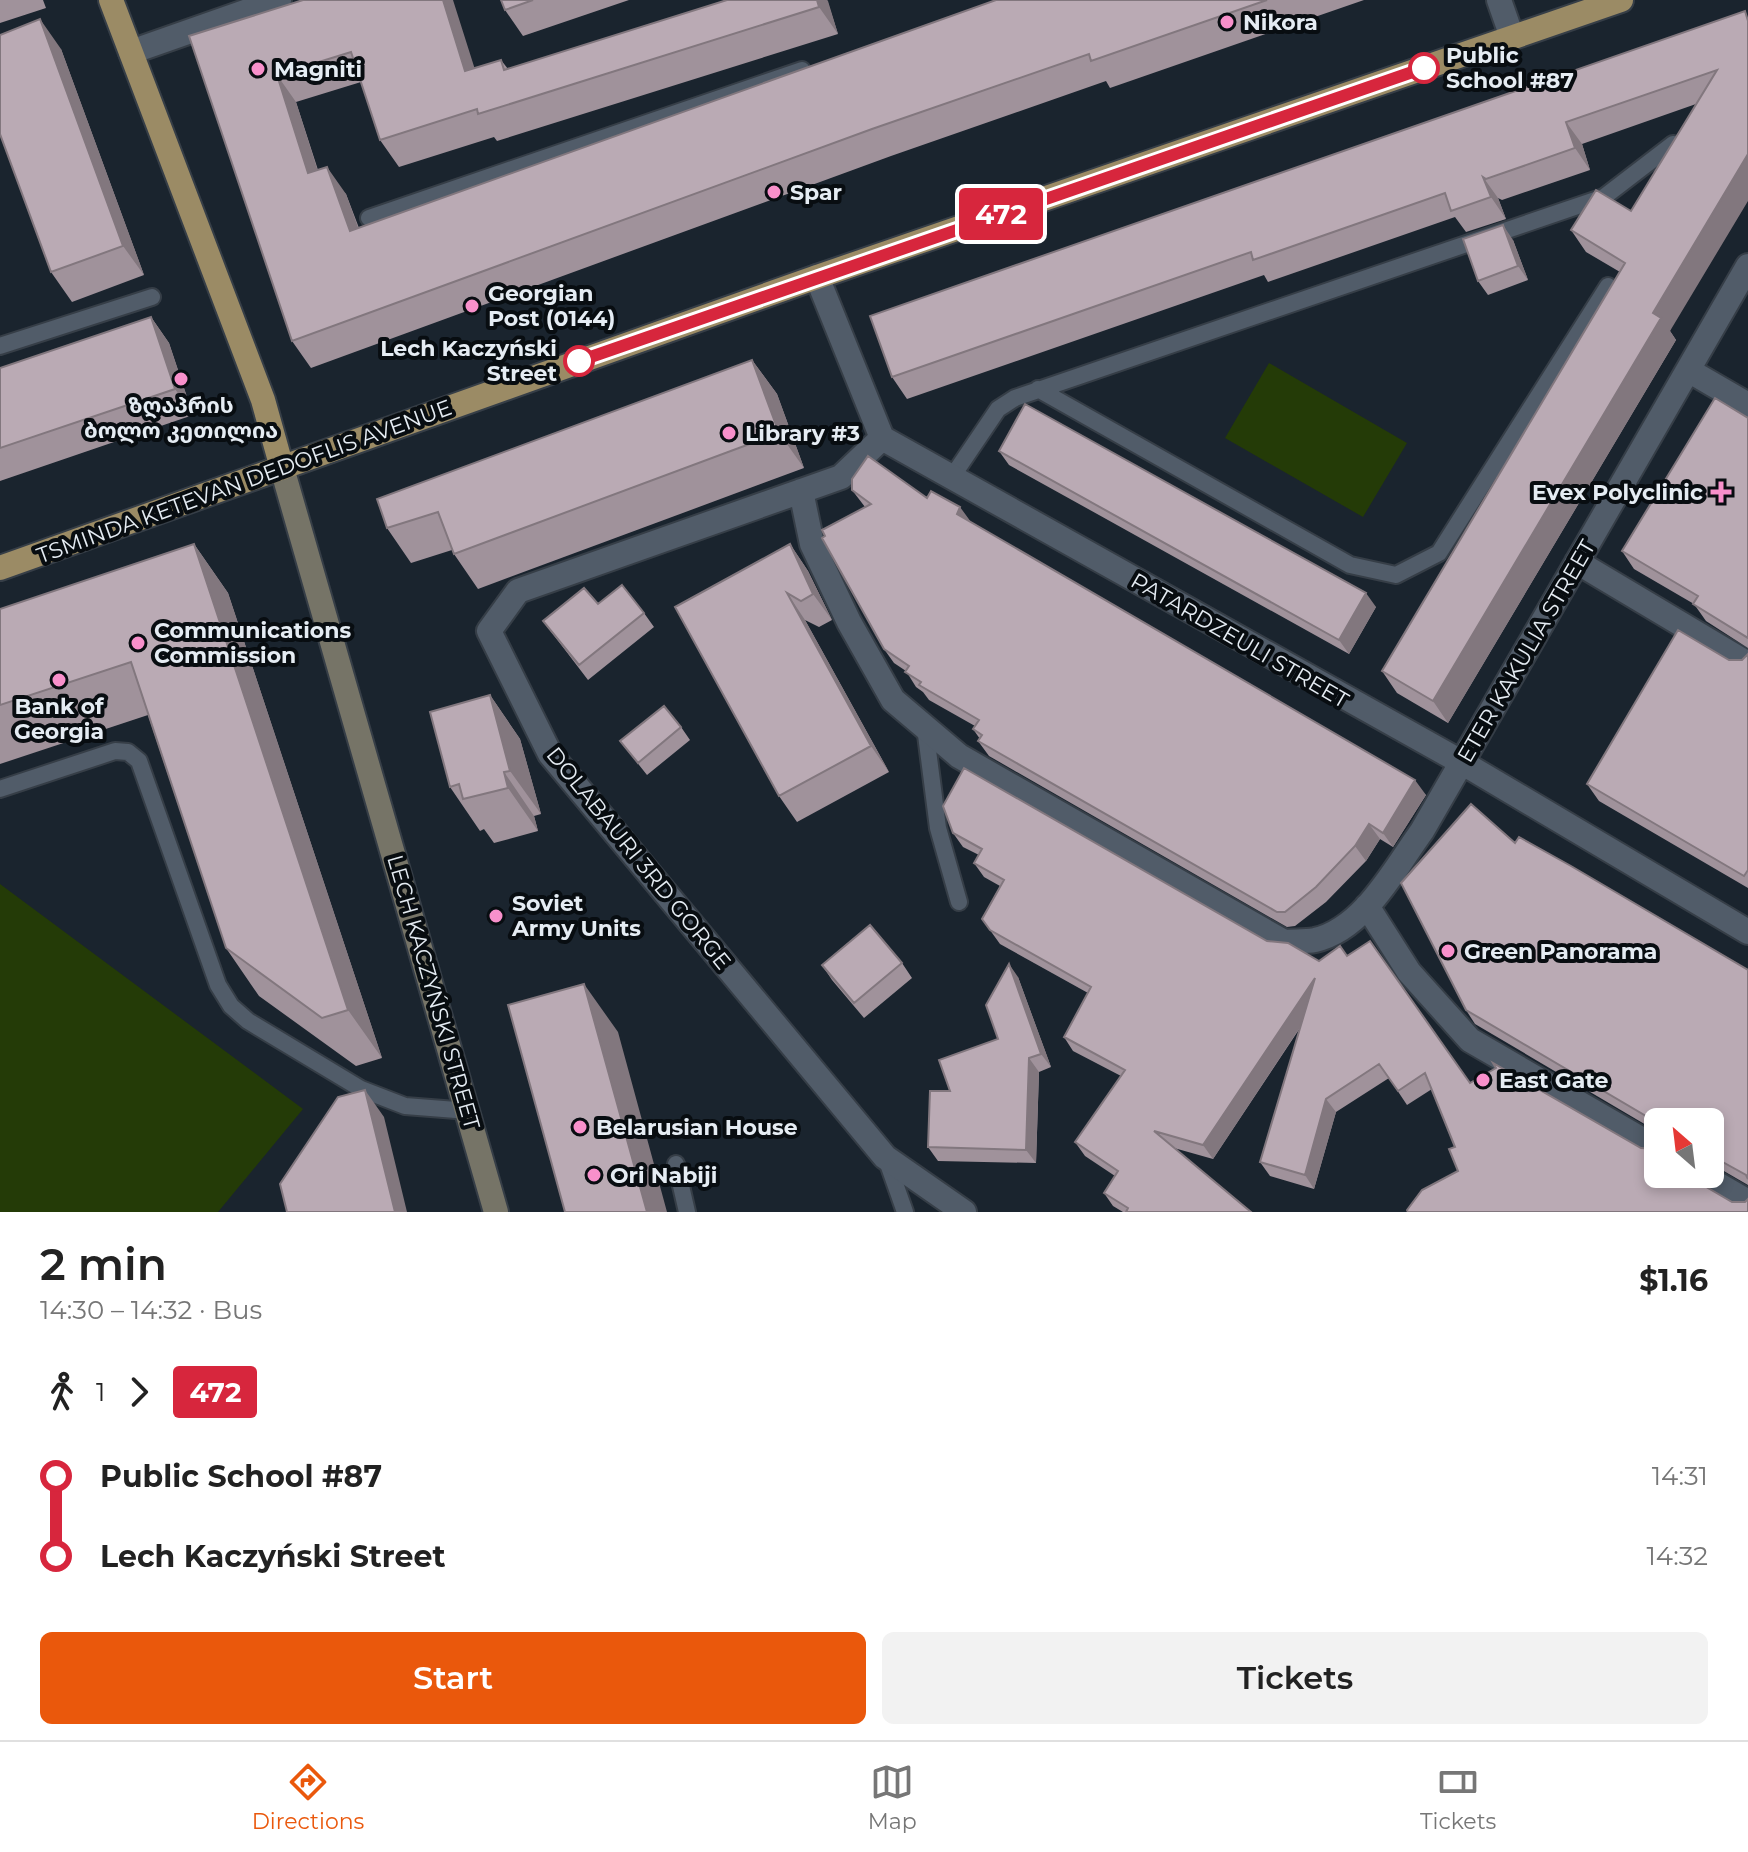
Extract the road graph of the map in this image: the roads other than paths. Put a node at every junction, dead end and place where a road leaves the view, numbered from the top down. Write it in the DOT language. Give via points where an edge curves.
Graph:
graph roads {
  1 [pos="111,0"];
  2 [pos="279,0"];
  3 [pos="1499,0"];
  4 [pos="1621,0"];
  5 [pos="1512,37"];
  6 [pos="131,52"];
  7 [pos="816,65"];
  8 [pos="1673,144"];
  9 [pos="369,218"];
  10 [pos="1748,266"];
  11 [pos="817,277"];
  12 [pos="1608,286"];
  13 [pos="152,297"];
  14 [pos="0,346"];
  15 [pos="1688,370"];
  16 [pos="1038,389"];
  17 [pos="1748,405"];
  18 [pos="882,438"];
  19 [pos="282,468"];
  20 [pos="952,477"];
  21 [pos="801,491"];
  22 [pos="1577,562"];
  23 [pos="0,568"];
  24 [pos="1748,664"];
  25 [pos="925,727"];
  26 [pos="1461,762"];
  27 [pos="0,789"];
  28 [pos="959,902"];
  29 [pos="1367,906"];
  30 [pos="1748,932"];
  31 [pos="469,1111"];
  32 [pos="1644,1141"];
  33 [pos="885,1157"];
  34 [pos="676,1164"];
  35 [pos="1724,1188"];
  36 [pos="1748,1202"];
  37 [pos="496,1212"];
  38 [pos="687,1212"];
  39 [pos="905,1212"];
  40 [pos="964,1212"];
  1 -- 6 [label="main road, LECH KACZYŃSKI STREET"];
  2 -- 6 [label="street"];
  3 -- 5 [label="street"];
  4 -- 5 [label="main road, TSMINDA KETEVAN DEDOFLIS AVENUE"];
  5 -- 11 [label="main road, TSMINDA KETEVAN DEDOFLIS AVENUE"];
  6 -- 19 [label="main road, LECH KACZYŃSKI STREET" via="263,400"];
  7 -- 9 [label="lane"];
  8 -- 16 [label="lane" via="1604,197"];
  10 -- 15 [label="street, ETER KAKULIA STREET"];
  11 -- 18 [label="street"];
  11 -- 19 [label="main road, TSMINDA KETEVAN DEDOFLIS AVENUE"];
  12 -- 16 [label="lane" via="1439,553 1396,575 1350,565"];
  13 -- 14 [label="lane"];
  15 -- 17 [label="street"];
  15 -- 22 [label="street, ETER KAKULIA STREET"];
  16 -- 20 [label="lane" via="998,409"];
  18 -- 20 [label="street, PATARDZEULI STREET"];
  18 -- 21 [label="street, DOLABAURI 3RD GORGE" via="841,477"];
  19 -- 23 [label="main road, TSMINDA KETEVAN DEDOFLIS AVENUE"];
  19 -- 31 [label="main road, LECH KACZYŃSKI STREET"];
  20 -- 26 [label="street, PATARDZEULI STREET"];
  21 -- 25 [label="street, ETER KAKULIA STREET" via="812,544 849,622 893,700"];
  21 -- 33 [label="street, DOLABAURI 3RD GORGE" via="518,591 489,631 550,754"];
  22 -- 24 [label="street"];
  22 -- 26 [label="street, ETER KAKULIA STREET"];
  25 -- 28 [label="lane" via="938,828"];
  25 -- 29 [label="street, ETER KAKULIA STREET" via="959,756 1284,942 1315,940 1340,930"];
  26 -- 29 [label="street, ETER KAKULIA STREET" via="1422,831"];
  26 -- 30 [label="street, PATARDZEULI STREET"];
  27 -- 31 [label="lane" via="115,751 128,752 139,761 218,985 231,1006 361,1089 405,1106"];
  29 -- 32 [label="street" via="1409,972 1470,1040"];
  31 -- 37 [label="main road, LECH KACZYŃSKI STREET"];
  33 -- 39 [label="lane"];
  33 -- 40 [label="street, DOLABAURI 3RD GORGE"];
  34 -- 38 [label="lane"];
  35 -- 36 [label="street"];
}
